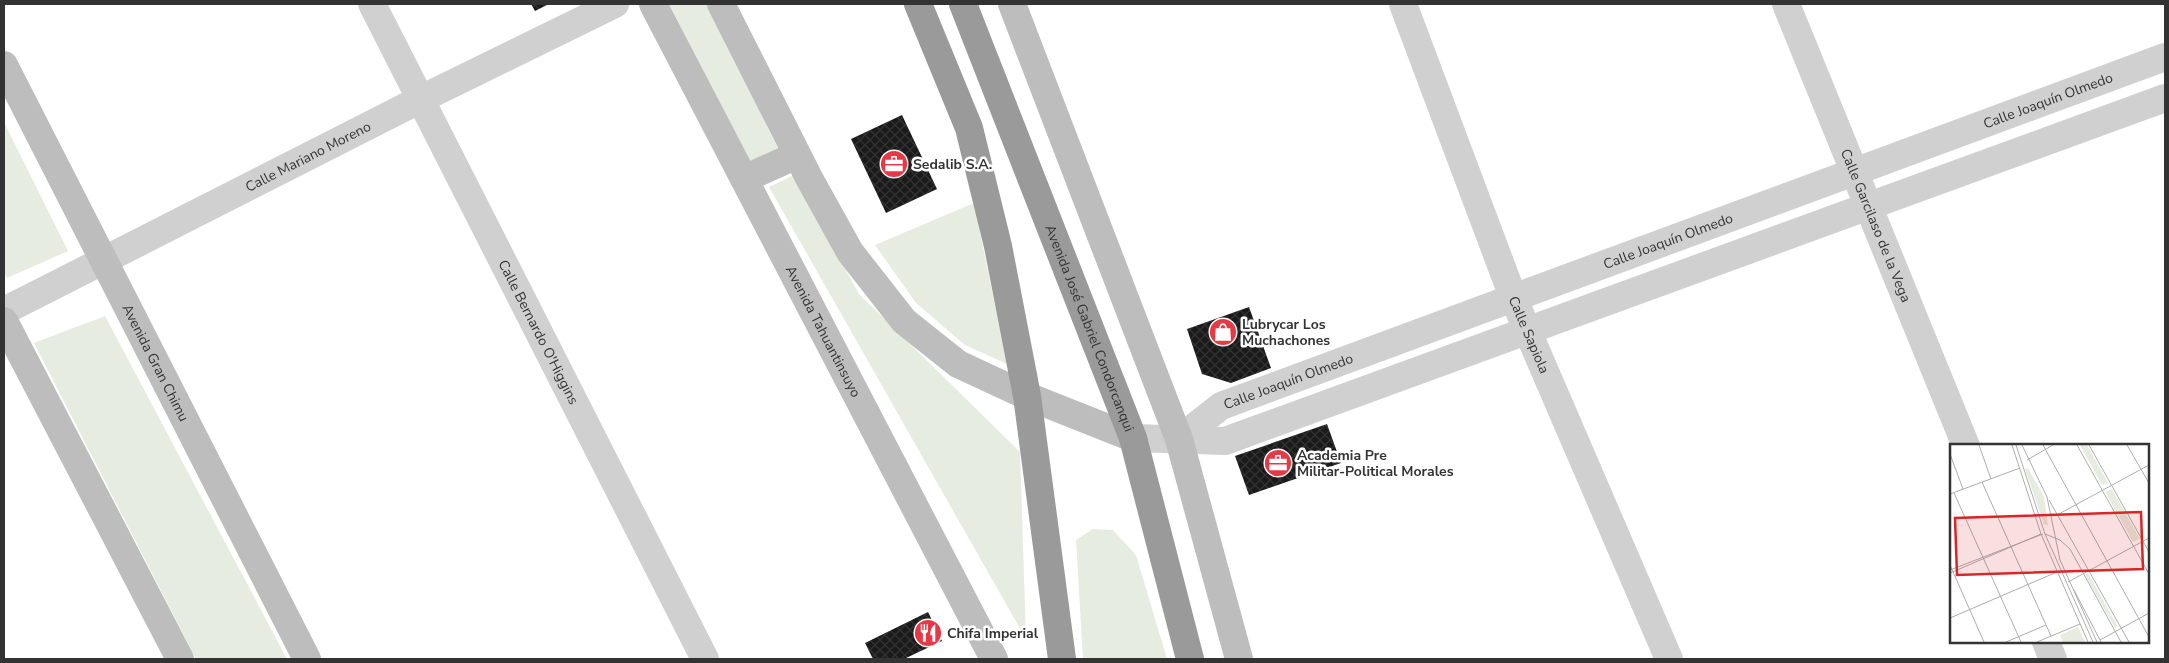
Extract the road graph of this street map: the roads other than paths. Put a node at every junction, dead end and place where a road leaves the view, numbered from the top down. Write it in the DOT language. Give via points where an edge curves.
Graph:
graph roads {
  1 [pos="372,4"];
  2 [pos="614,4"];
  3 [pos="653,4"];
  4 [pos="721,4"];
  5 [pos="918,4"];
  6 [pos="963,4"];
  7 [pos="1012,4"];
  8 [pos="1403,4"];
  9 [pos="1786,4"];
  10 [pos="2165,57"];
  11 [pos="4,65"];
  12 [pos="2165,98"];
  13 [pos="421,99"];
  14 [pos="797,155"];
  15 [pos="1855,173"];
  16 [pos="744,179"];
  17 [pos="1868,207"];
  18 [pos="103,261"];
  19 [pos="1513,297"];
  20 [pos="4,311"];
  21 [pos="4,321"];
  22 [pos="1527,330"];
  23 [pos="1027,396"];
  24 [pos="1133,438"];
  25 [pos="1179,439"];
  26 [pos="1965,444"];
  27 [pos="2046,643"];
  28 [pos="990,658"];
  29 [pos="180,659"];
  30 [pos="307,659"];
  31 [pos="705,659"];
  32 [pos="1062,659"];
  33 [pos="1190,659"];
  34 [pos="1239,659"];
  35 [pos="1669,659"];
  36 [pos="2053,659"];
  1 -- 13 [label="street, Calle Bernardo O'Higgins"];
  2 -- 13 [label="street, Calle Mariano Moreno"];
  3 -- 16 [label="street, Avenida Tahuantinsuyo"];
  4 -- 14 [label="street"];
  5 -- 23 [label="highway" via="968,128 998,246"];
  6 -- 24 [label="highway, Avenida José Gabriel Condorcanqui"];
  7 -- 25 [label="street"];
  8 -- 19 [label="street, Calle Sapiola"];
  9 -- 15 [label="street, Calle Garcilaso de la Vega"];
  10 -- 15 [label="street, Calle Joaquín Olmedo"];
  11 -- 18 [label="street, Avenida Gran Chimu"];
  12 -- 17 [label="street"];
  13 -- 18 [label="street, Calle Mariano Moreno"];
  13 -- 31 [label="street, Calle Bernardo O'Higgins"];
  14 -- 16 [label="street"];
  14 -- 23 [label="street" via="850,252 904,322 958,364"];
  15 -- 17 [label="street, Calle Garcilaso de la Vega"];
  15 -- 19 [label="street, Calle Joaquín Olmedo"];
  16 -- 28 [label="street, Avenida Tahuantinsuyo"];
  17 -- 22 [label="street"];
  17 -- 26 [label="street, Calle Garcilaso de la Vega"];
  18 -- 20 [label="street, Calle Mariano Moreno"];
  18 -- 30 [label="street, Avenida Gran Chimu"];
  19 -- 22 [label="street, Calle Sapiola"];
  19 -- 25 [label="street, Calle Joaquín Olmedo" via="1221,406"];
  21 -- 29 [label="street"];
  22 -- 25 [label="street" via="1225,441"];
  22 -- 35 [label="street, Calle Sapiola"];
  23 -- 24 [label="street"];
  23 -- 32 [label="highway"];
  24 -- 25 [label="street"];
  24 -- 33 [label="highway, Avenida José Gabriel Condorcanqui"];
  25 -- 34 [label="street"];
  27 -- 36 [label="street"];
}
